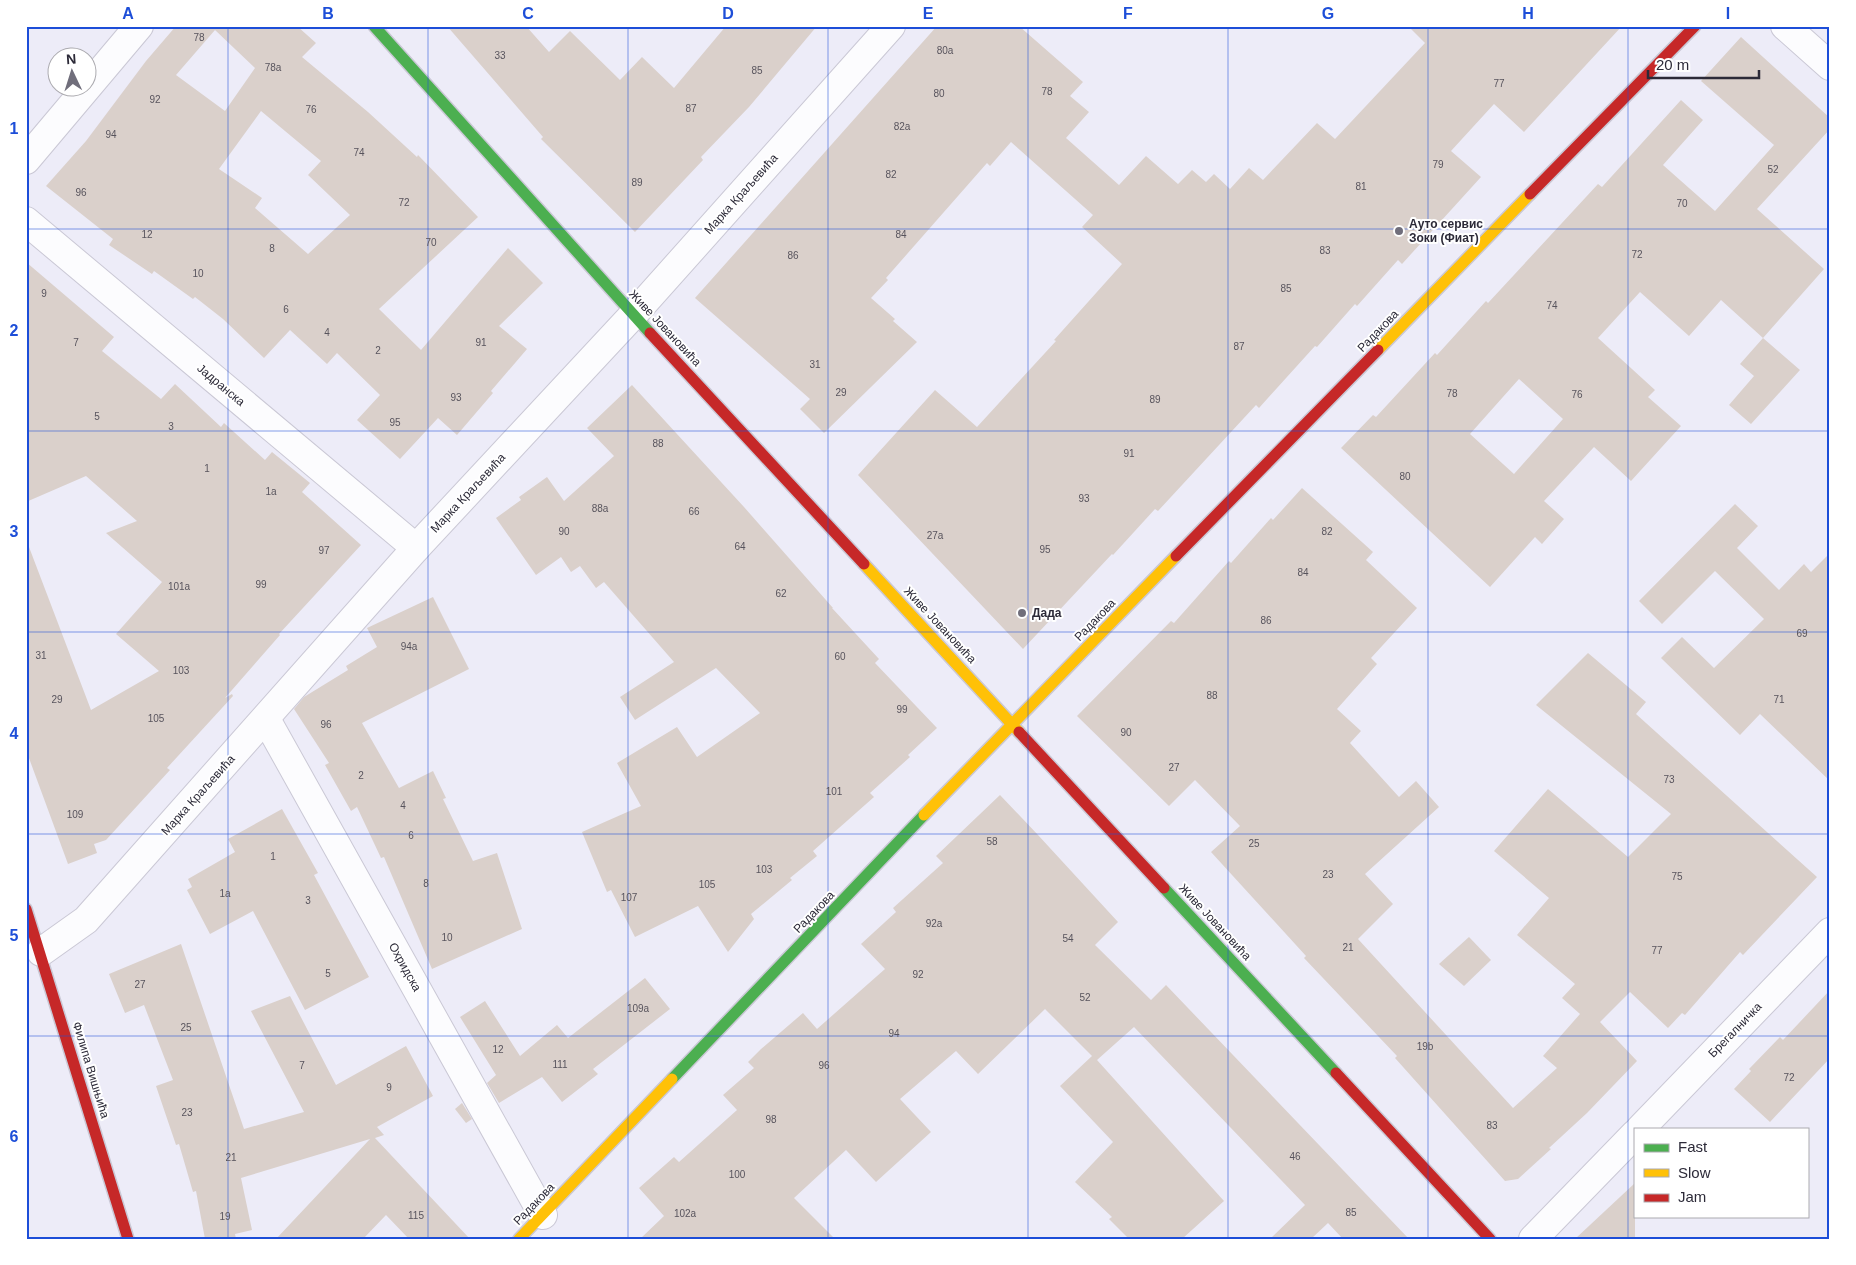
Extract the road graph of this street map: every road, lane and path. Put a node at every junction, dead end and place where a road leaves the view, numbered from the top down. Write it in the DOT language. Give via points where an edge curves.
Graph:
graph roads {
  1 [pos="139,26"];
  2 [pos="374,26"];
  3 [pos="891,26"];
  4 [pos="1695,26"];
  5 [pos="1785,26"];
  6 [pos="1830,66"];
  7 [pos="26,160"];
  8 [pos="26,221"];
  9 [pos="633,315"];
  10 [pos="416,548"];
  11 [pos="266,719"];
  12 [pos="1013,724"];
  13 [pos="26,909"];
  14 [pos="1830,932"];
  15 [pos="40,952"];
  16 [pos="1641,1128"];
  17 [pos="1634,1135"];
  18 [pos="543,1215"];
  19 [pos="128,1239"];
  20 [pos="519,1239"];
  21 [pos="1490,1239"];
  22 [pos="1533,1239"];
  1 -- 7 [label="street"];
  2 -- 9 [label="street, Живе Јовановића"];
  3 -- 9 [label="street, Марка Краљевића"];
  4 -- 12 [label="street, Радакова"];
  5 -- 6 [label="street"];
  8 -- 10 [label="street, Јадранска"];
  9 -- 10 [label="street, Марка Краљевића"];
  9 -- 12 [label="street, Живе Јовановића"];
  10 -- 11 [label="street, Марка Краљевића"];
  11 -- 15 [label="street, Марка Краљевића" via="86,920"];
  11 -- 18 [label="street, Охридска"];
  12 -- 18 [label="street, Радакова"];
  12 -- 21 [label="street, Живе Јовановића"];
  13 -- 15 [label="street, Филипа Вишњића"];
  14 -- 16 [label="street, Брегалничка"];
  15 -- 19 [label="street, Филипа Вишњића"];
  17 -- 22 [label="street"];
  18 -- 20 [label="street, Радакова"];
}
